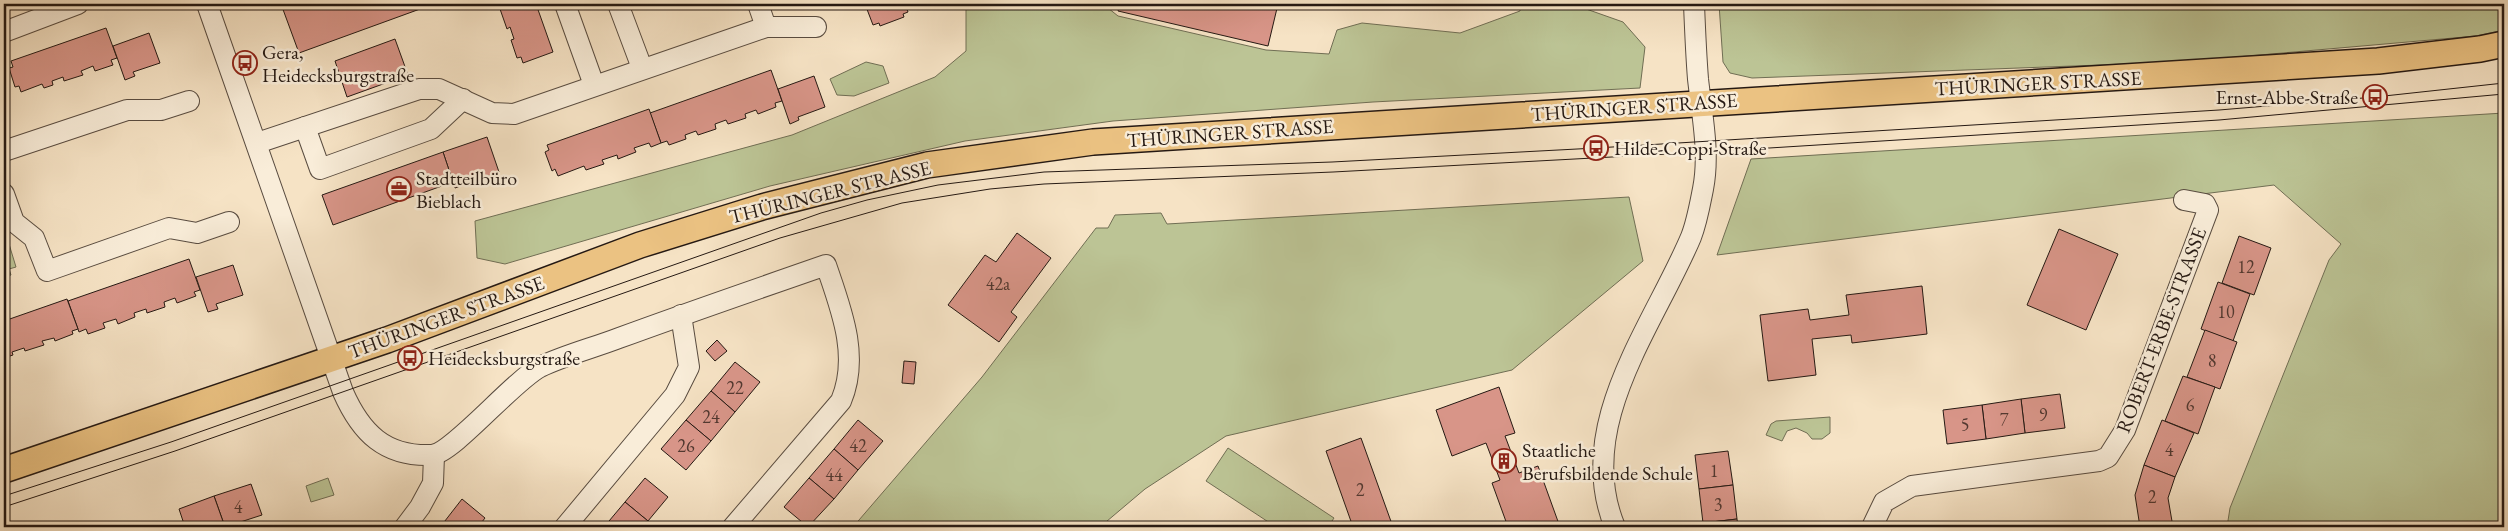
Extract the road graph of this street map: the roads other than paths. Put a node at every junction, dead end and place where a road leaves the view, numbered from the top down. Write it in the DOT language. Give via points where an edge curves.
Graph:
graph roads {
  1 [pos="78,4"];
  2 [pos="207,4"];
  3 [pos="565,4"];
  4 [pos="618,4"];
  5 [pos="758,4"];
  6 [pos="1694,4"];
  7 [pos="766,27"];
  8 [pos="816,27"];
  9 [pos="4,32"];
  10 [pos="2504,44"];
  11 [pos="642,68"];
  12 [pos="594,85"];
  13 [pos="463,99"];
  14 [pos="189,101"];
  15 [pos="1701,104"];
  16 [pos="305,127"];
  17 [pos="257,143"];
  18 [pos="4,151"];
  19 [pos="4,194"];
  20 [pos="2184,200"];
  21 [pos="229,222"];
  22 [pos="681,315"];
  23 [pos="332,359"];
  24 [pos="434,455"];
  25 [pos="4,470"];
  26 [pos="405,527"];
  27 [pos="565,527"];
  28 [pos="733,527"];
  29 [pos="1615,527"];
  30 [pos="1872,527"];
  1 -- 9 [label="street"];
  2 -- 17 [label="street"];
  3 -- 12 [label="street"];
  4 -- 11 [label="street"];
  5 -- 7 [label="street"];
  6 -- 15 [label="street"];
  7 -- 8 [label="street"];
  7 -- 11 [label="street"];
  10 -- 15 [label="main road, THÜRINGER STRASSE" via="2378,61"];
  11 -- 12 [label="street"];
  12 -- 13 [label="street" via="514,114 492,113"];
  13 -- 16 [label="street" via="440,89 419,89"];
  13 -- 16 [label="street" via="430,129 320,169"];
  14 -- 18 [label="street" via="161,110 127,110"];
  15 -- 23 [label="main road, THÜRINGER STRASSE" via="1094,142 927,165 762,207 640,245"];
  15 -- 29 [label="street" via="1705,165 1692,235 1625,375 1612,412 1602,458 1608,510"];
  16 -- 17 [label="street"];
  17 -- 23 [label="street"];
  19 -- 21 [label="street" via="14,222 34,238 47,271 169,228 197,233"];
  20 -- 30 [label="street, ROBERT-ERBE-STRASSE" via="2205,204 2208,210 2125,430 2108,457 2099,461 1912,486 1884,502"];
  22 -- 24 [label="street" via="539,368 509,390 462,436"];
  22 -- 27 [label="street" via="689,367 675,395"];
  22 -- 28 [label="street" via="826,265 843,316 850,350 847,386 841,401"];
  23 -- 24 [label="street" via="353,414 383,446"];
  23 -- 25 [label="main road, THÜRINGER STRASSE"];
  24 -- 26 [label="street" via="433,483"];
}
